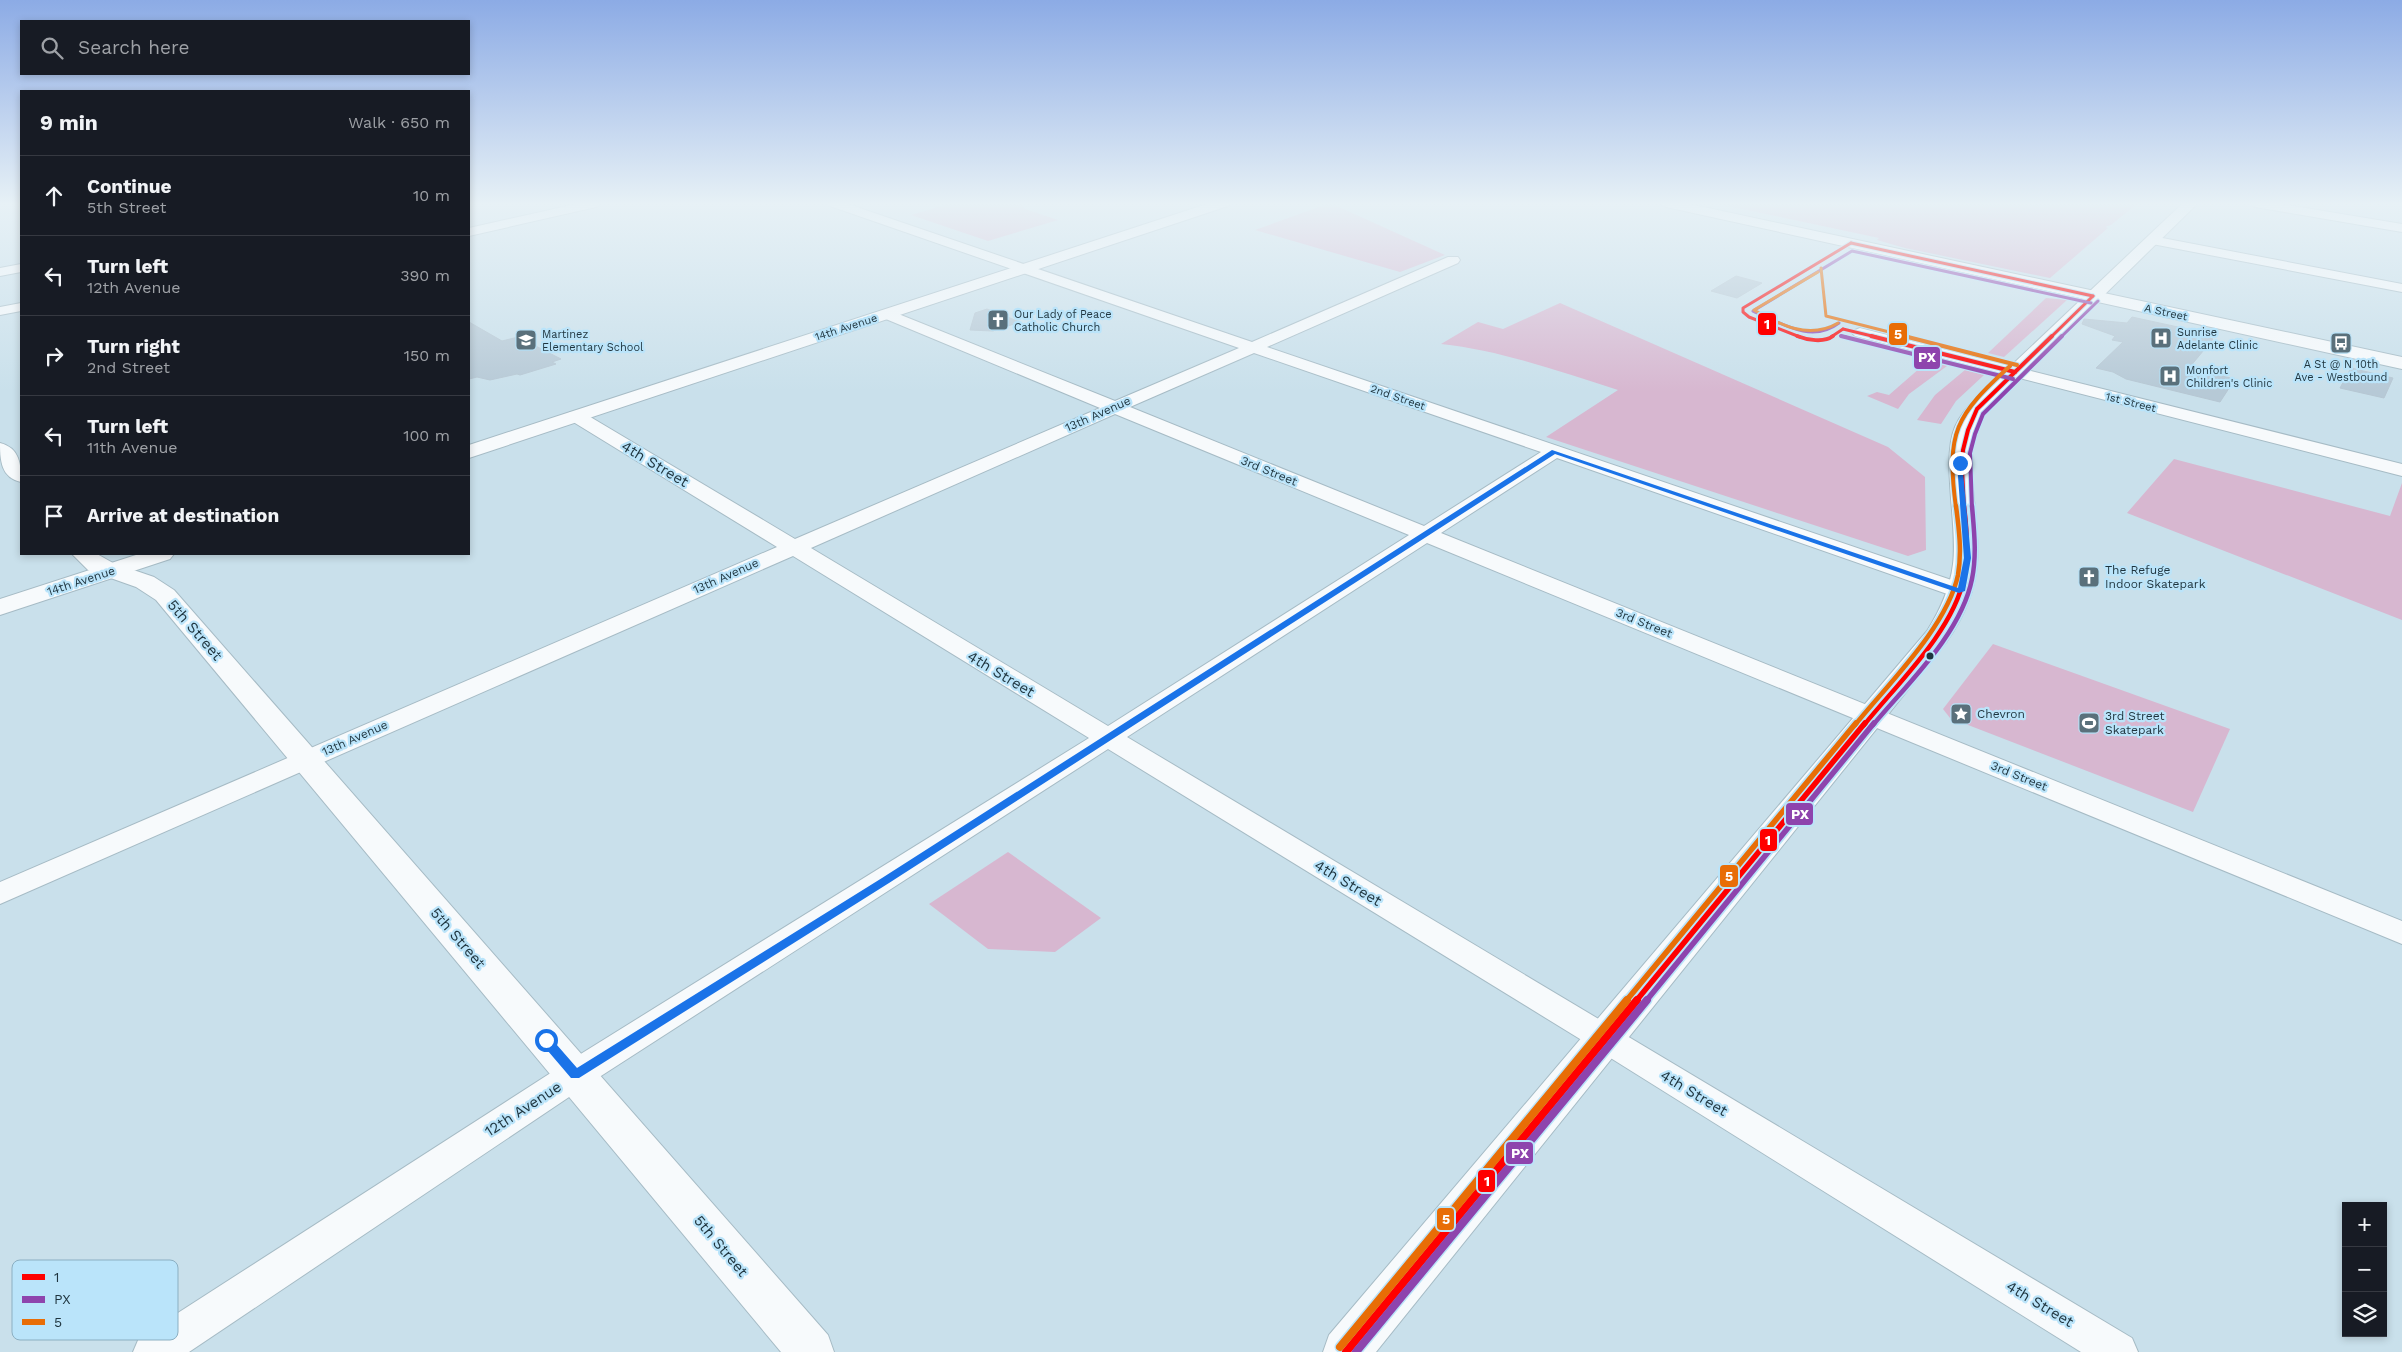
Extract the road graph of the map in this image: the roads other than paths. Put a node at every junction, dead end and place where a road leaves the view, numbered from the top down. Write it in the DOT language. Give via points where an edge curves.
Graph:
graph roads {
  1 [pos="1016,266"];
  2 [pos="1033,266"];
  3 [pos="1439,266"];
  4 [pos="1956,266"];
  5 [pos="2125,266"];
  6 [pos="2288,266"];
  7 [pos="20,268"];
  8 [pos="1024,269"];
  9 [pos="0,272"];
  10 [pos="2402,288"];
  11 [pos="2093,296"];
  12 [pos="20,307"];
  13 [pos="0,311"];
  14 [pos="886,314"];
  15 [pos="1860,333"];
  16 [pos="1251,347"];
  17 [pos="2402,363"];
  18 [pos="2015,372"];
  19 [pos="1114,407"];
  20 [pos="576,416"];
  21 [pos="0,449"];
  22 [pos="470,452"];
  23 [pos="1554,452"];
  24 [pos="2402,470"];
  25 [pos="20,475"];
  26 [pos="1424,534"];
  27 [pos="792,547"];
  28 [pos="85,555"];
  29 [pos="159,555"];
  30 [pos="110,571"];
  31 [pos="1961,591"];
  32 [pos="0,608"];
  33 [pos="1870,715"];
  34 [pos="1106,738"];
  35 [pos="306,760"];
  36 [pos="0,894"];
  37 [pos="2402,933"];
  38 [pos="1605,1038"];
  39 [pos="575,1075"];
  40 [pos="178,1336"];
  41 [pos="171,1340"];
  42 [pos="153,1352"];
  43 [pos="811,1352"];
  44 [pos="1346,1352"];
  45 [pos="2118,1352"];
  1 -- 8 [label="street, 2nd Street"];
  2 -- 8 [label="main road, 14th Avenue"];
  3 -- 16 [label="street, 13th Avenue"];
  4 -- 11 [label="main road, A Street"];
  5 -- 11 [label="main road"];
  6 -- 10 [label="street"];
  7 -- 9 [label="street"];
  8 -- 14 [label="main road, 14th Avenue"];
  8 -- 16 [label="street, 2nd Street"];
  11 -- 17 [label="main road, A Street"];
  11 -- 18 [label="main road"];
  12 -- 13 [label="street"];
  14 -- 19 [label="street, 3rd Street"];
  14 -- 20 [label="main road, 14th Avenue"];
  15 -- 18 [label="street, 1st Street"];
  16 -- 19 [label="street, 13th Avenue"];
  16 -- 23 [label="street, 2nd Street"];
  18 -- 24 [label="street, 1st Street"];
  18 -- 31 [label="main road" via="1977,409 1961,441 1968,558"];
  19 -- 26 [label="street, 3rd Street"];
  19 -- 27 [label="street, 13th Avenue"];
  20 -- 22 [label="main road, 14th Avenue"];
  20 -- 27 [label="street, 4th Street"];
  21 -- 25 [label="main road"];
  23 -- 26 [label="street, 12th Avenue"];
  23 -- 31 [label="street, 2nd Street"];
  26 -- 33 [label="street, 3rd Street"];
  26 -- 34 [label="street, 12th Avenue"];
  27 -- 34 [label="street, 4th Street"];
  27 -- 35 [label="street, 13th Avenue"];
  28 -- 30 [label="main road, 5th Street"];
  29 -- 30 [label="main road, 14th Avenue"];
  30 -- 32 [label="main road, 14th Avenue"];
  30 -- 35 [label="main road, 5th Street" via="147,582 165,595"];
  31 -- 33 [label="main road" via="1957,605 1938,635"];
  33 -- 37 [label="street, 3rd Street"];
  33 -- 38 [label="main road"];
  34 -- 38 [label="street, 4th Street"];
  34 -- 39 [label="street, 12th Avenue"];
  35 -- 36 [label="street, 13th Avenue"];
  35 -- 39 [label="main road, 5th Street"];
  38 -- 44 [label="main road"];
  38 -- 45 [label="street, 4th Street"];
  39 -- 40 [label="street, 12th Avenue"];
  39 -- 43 [label="main road, 5th Street"];
  41 -- 42 [label="street, 12th Avenue"];
}
